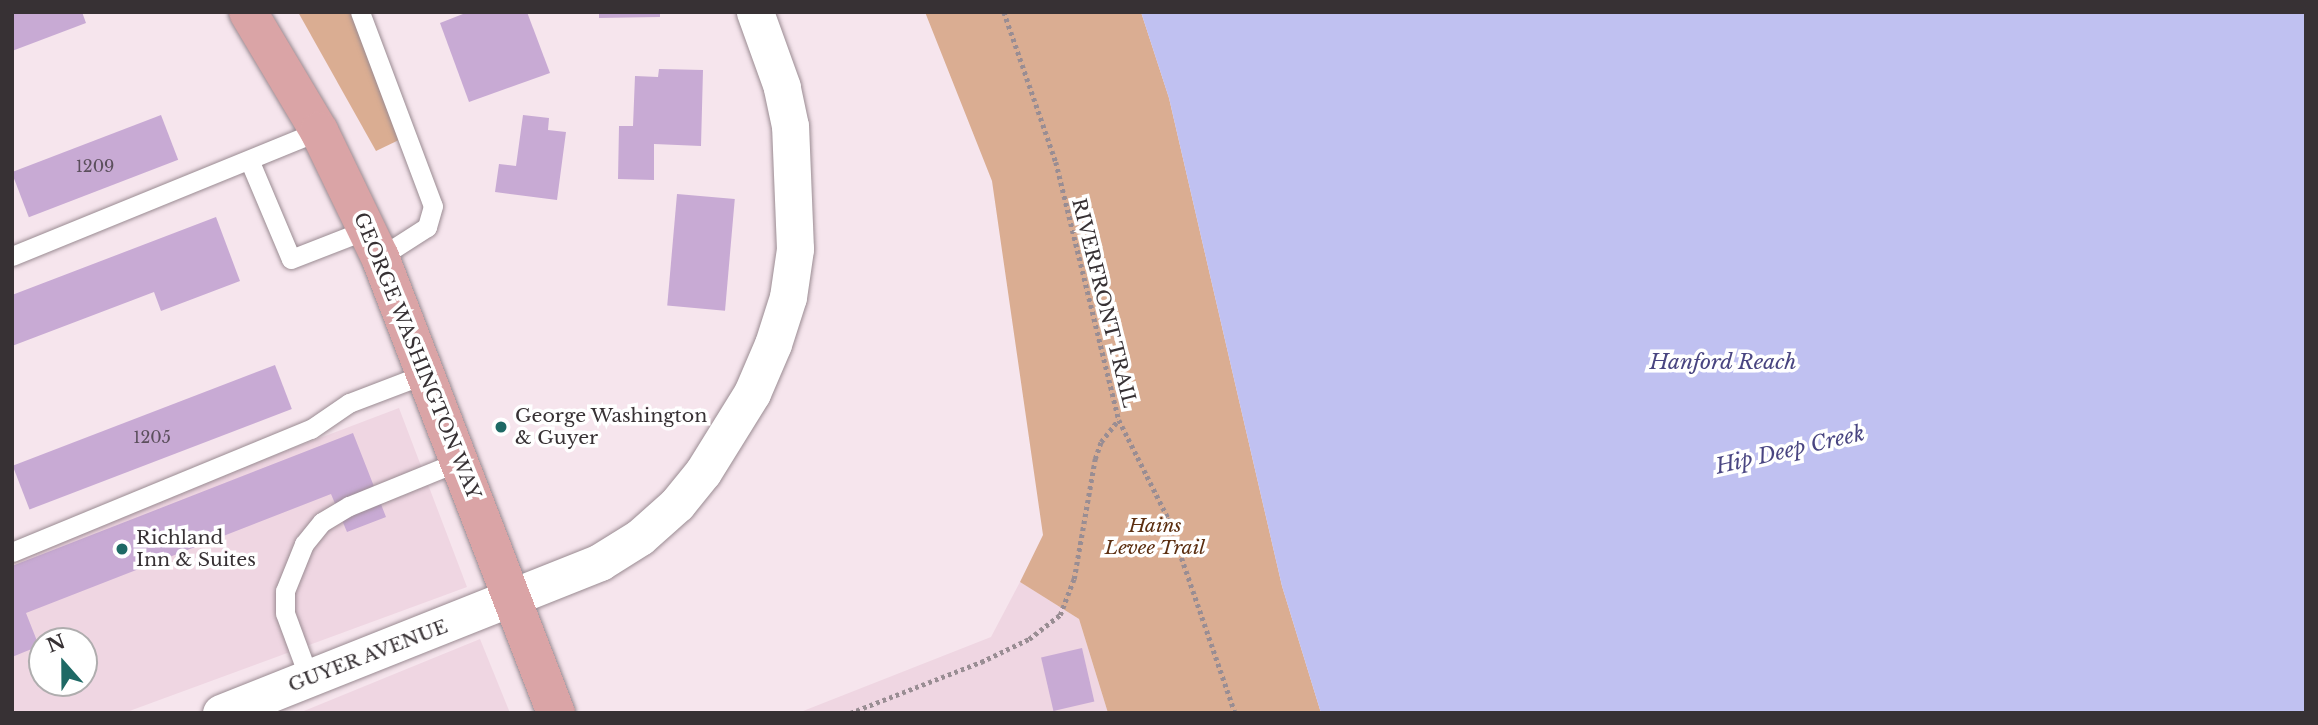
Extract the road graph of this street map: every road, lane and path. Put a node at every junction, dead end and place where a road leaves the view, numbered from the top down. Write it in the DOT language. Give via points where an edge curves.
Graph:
graph roads {
  1 [pos="248,12"];
  2 [pos="359,12"];
  3 [pos="755,12"];
  4 [pos="1004,12"];
  5 [pos="319,131"];
  6 [pos="250,162"];
  7 [pos="374,243"];
  8 [pos="12,256"];
  9 [pos="425,373"];
  10 [pos="1119,420"];
  11 [pos="459,461"];
  12 [pos="12,552"];
  13 [pos="514,599"];
  14 [pos="309,678"];
  15 [pos="231,711"];
  16 [pos="556,713"];
  17 [pos="850,713"];
  18 [pos="1235,713"];
  1 -- 5 [label="main road, GEORGE WASHINGTON WAY"];
  2 -- 7 [label="lane" via="433,206 427,227"];
  3 -- 13 [label="street, GUYER AVENUE" via="782,88 794,167 795,249 788,297 773,344 726,436 677,504 640,537 600,562"];
  4 -- 10 [label="path, RIVERFRONT TRAIL" via="1056,162"];
  5 -- 6 [label="lane"];
  5 -- 7 [label="main road, GEORGE WASHINGTON WAY"];
  6 -- 7 [label="lane" via="291,259"];
  6 -- 8 [label="lane"];
  7 -- 9 [label="main road, GEORGE WASHINGTON WAY"];
  9 -- 11 [label="main road, GEORGE WASHINGTON WAY"];
  9 -- 12 [label="lane" via="349,404 311,429"];
  10 -- 17 [label="path" via="1101,442 1095,459 1074,579 1060,615 1029,639 981,662"];
  10 -- 18 [label="path, RIVERFRONT TRAIL" via="1168,518"];
  11 -- 13 [label="main road, GEORGE WASHINGTON WAY"];
  11 -- 14 [label="lane" via="349,506 322,522 304,544 285,591 285,613"];
  13 -- 14 [label="street, GUYER AVENUE"];
  13 -- 16 [label="main road, GEORGE WASHINGTON WAY"];
  14 -- 15 [label="street, GUYER AVENUE"];
}
